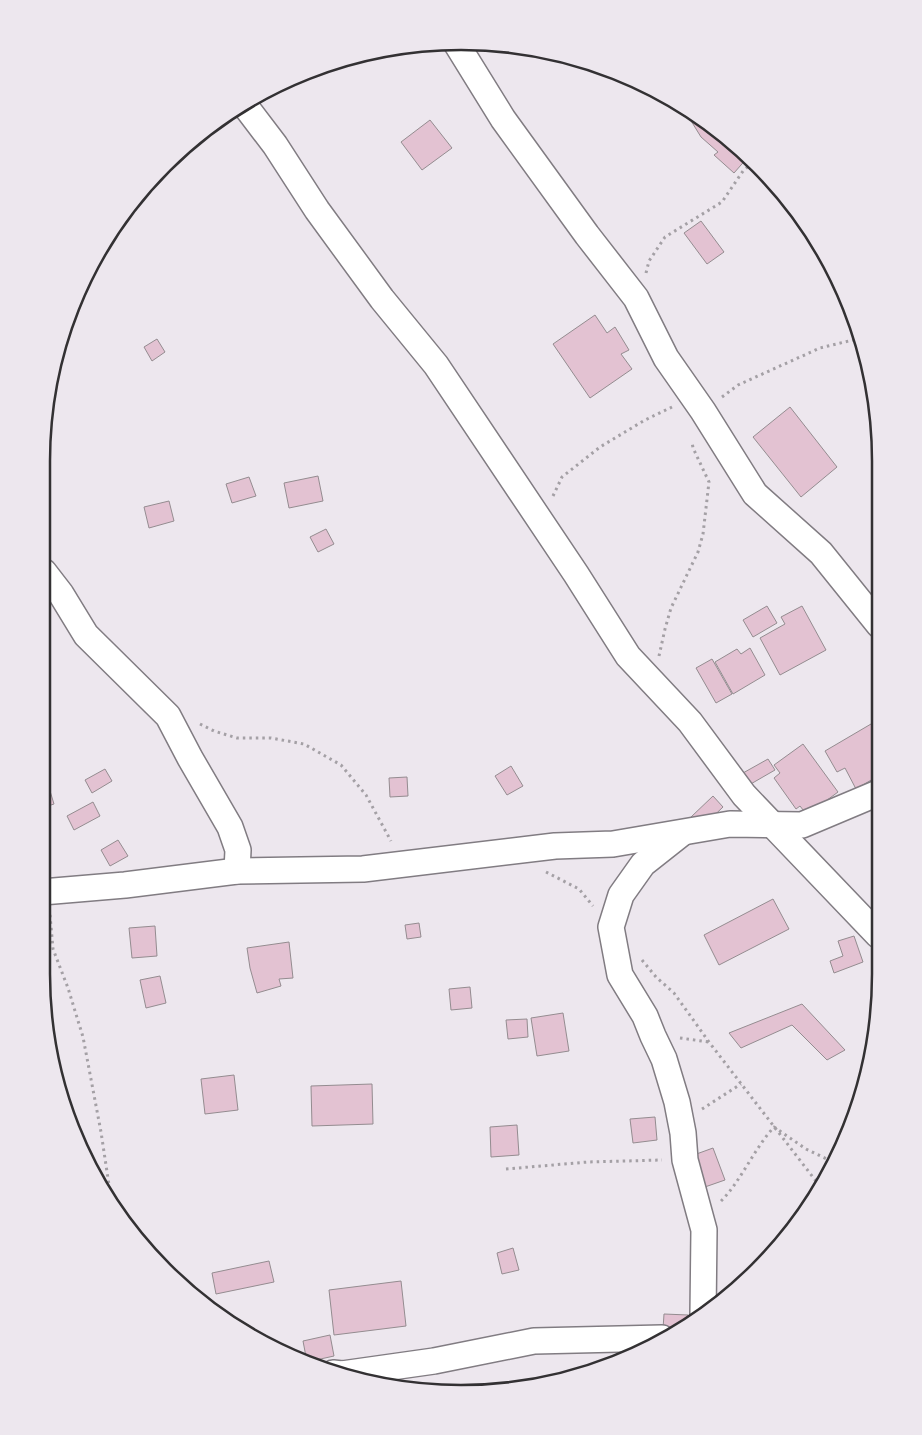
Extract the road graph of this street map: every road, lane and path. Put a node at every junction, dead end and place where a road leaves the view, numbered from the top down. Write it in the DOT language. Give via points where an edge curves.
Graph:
graph roads {
  1 [pos="460,50"];
  2 [pos="248,110"];
  3 [pos="748,167"];
  4 [pos="641,308"];
  5 [pos="703,411"];
  6 [pos="544,527"];
  7 [pos="50,580"];
  8 [pos="872,616"];
  9 [pos="194,720"];
  10 [pos="872,796"];
  11 [pos="774,824"];
  12 [pos="683,832"];
  13 [pos="402,864"];
  14 [pos="538,868"];
  15 [pos="237,871"];
  16 [pos="50,891"];
  17 [pos="50,926"];
  18 [pos="611,927"];
  19 [pos="872,929"];
  20 [pos="640,958"];
  21 [pos="742,1084"];
  22 [pos="681,1122"];
  23 [pos="774,1127"];
  24 [pos="685,1160"];
  25 [pos="828,1160"];
  26 [pos="506,1169"];
  27 [pos="816,1182"];
  28 [pos="110,1187"];
  29 [pos="694,1192"];
  30 [pos="703,1306"];
  31 [pos="651,1338"];
  32 [pos="358,1372"];
  1 -- 4 [label="street" via="503,119"];
  2 -- 6 [label="street" via="382,299 436,365"];
  3 -- 4 [label="path" via="722,202 665,237 649,261"];
  4 -- 5 [label="street" via="666,358"];
  5 -- 6 [label="path" via="683,402 600,447 562,477 547,506"];
  5 -- 8 [label="street" via="755,494 821,553"];
  6 -- 11 [label="street" via="628,656 690,722 744,795"];
  7 -- 15 [label="street" via="86,635 168,716 230,827 238,850"];
  9 -- 13 [label="path" via="237,738 271,738 304,744 341,765 366,795"];
  10 -- 11 [label="street" via="802,825"];
  11 -- 12 [label="street" via="730,824"];
  11 -- 19 [label="street"];
  12 -- 13 [label="street" via="613,844 555,846"];
  12 -- 18 [label="street" via="643,864 621,895"];
  13 -- 15 [label="street" via="363,869"];
  14 -- 18 [label="path" via="579,889"];
  15 -- 16 [label="street"];
  17 -- 28 [label="path" via="54,949 83,1037"];
  18 -- 22 [label="street" via="620,975 645,1016 664,1059"];
  20 -- 21 [label="path" via="674,993"];
  21 -- 22 [label="path"];
  21 -- 23 [label="path"];
  22 -- 24 [label="street"];
  23 -- 25 [label="path"];
  23 -- 27 [label="path"];
  23 -- 29 [label="path" via="721,1201"];
  24 -- 26 [label="path" via="588,1162"];
  24 -- 29 [label="street"];
  29 -- 30 [label="street" via="704,1230"];
  31 -- 32 [label="street" via="534,1341"];
}
